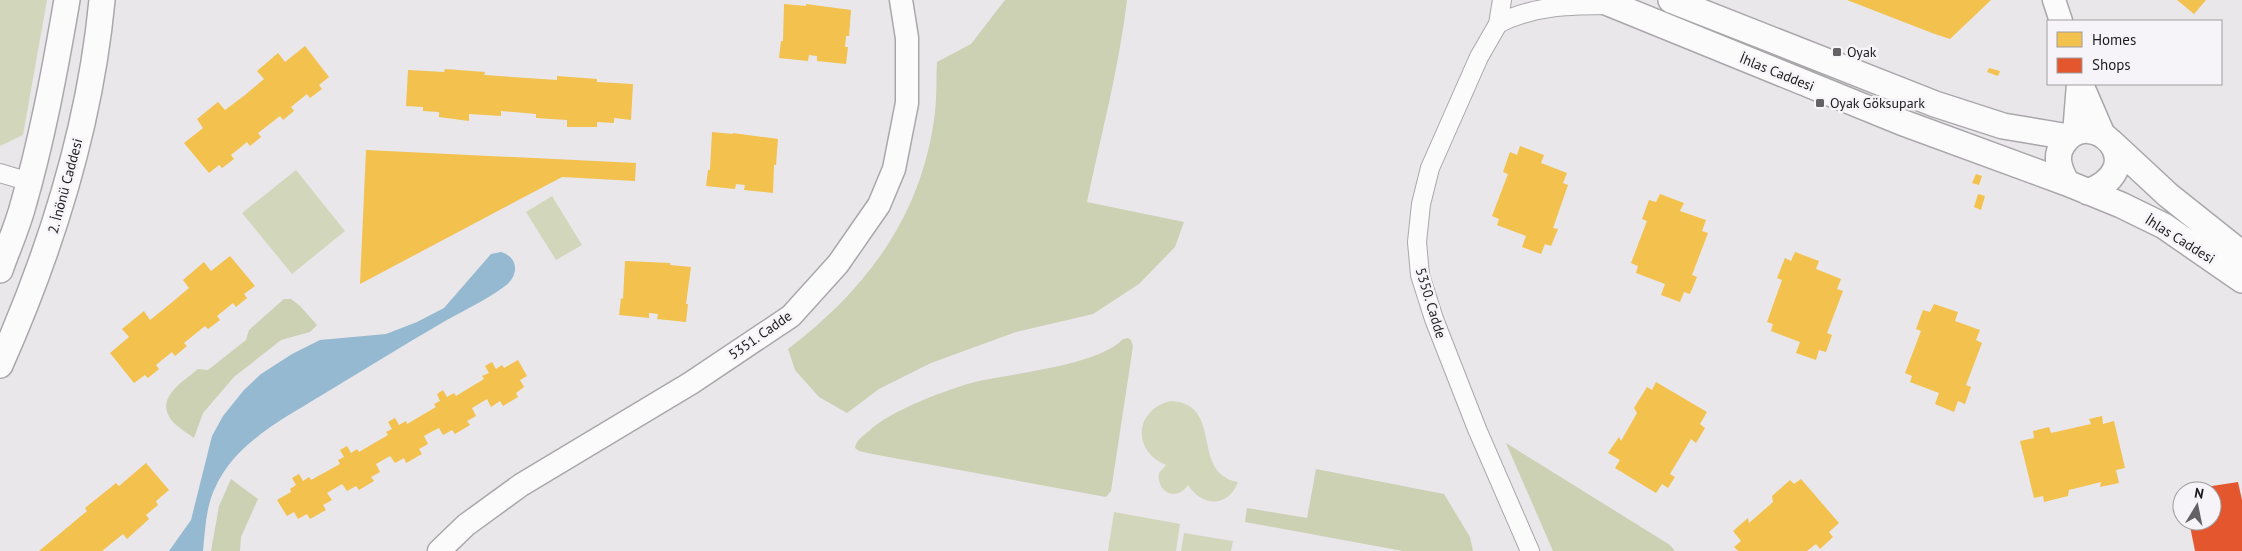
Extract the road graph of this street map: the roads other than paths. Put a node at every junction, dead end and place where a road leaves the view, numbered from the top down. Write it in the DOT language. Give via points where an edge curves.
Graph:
graph roads {
  1 [pos="67,0"];
  2 [pos="102,0"];
  3 [pos="901,0"];
  4 [pos="1502,0"];
  5 [pos="1671,0"];
  6 [pos="2054,0"];
  7 [pos="1607,2"];
  8 [pos="2061,20"];
  9 [pos="1498,24"];
  10 [pos="2080,85"];
  11 [pos="2081,85"];
  12 [pos="2072,136"];
  13 [pos="2108,139"];
  14 [pos="0,174"];
  15 [pos="30,182"];
  16 [pos="2077,188"];
  17 [pos="2242,254"];
  18 [pos="0,270"];
  19 [pos="2242,280"];
  20 [pos="0,364"];
  21 [pos="439,551"];
  22 [pos="1530,551"];
  1 -- 15 [label="main road" via="53,83"];
  2 -- 20 [label="main road, 2. İnönü Caddesi" via="89,92 66,191 31,294"];
  3 -- 21 [label="street, 5351. Cadde" via="907,38 907,103 894,169 879,205 838,264 790,316 691,383 521,485 466,525"];
  4 -- 9 [label="street, 5350. Cadde"];
  5 -- 12 [label="main road, İhlas Caddesi" via="1936,104 2003,126"];
  6 -- 8 [label="street"];
  7 -- 9 [label="street" via="1536,9"];
  7 -- 16 [label="main road, İhlas Caddesi" via="1901,122"];
  9 -- 22 [label="street, 5350. Cadde" via="1479,57 1430,168 1421,204 1417,242 1420,275 1434,319"];
  10 -- 12 [label="street"];
  11 -- 13 [label="street"];
  12 -- 13 [label="main road" via="2086,130"];
  12 -- 16 [label="main road" via="2062,144 2058,164"];
  13 -- 16 [label="main road" via="2118,159 2116,169 2106,184"];
  13 -- 17 [label="main road, İhlas Caddesi" via="2168,196"];
  14 -- 15 [label="street"];
  15 -- 18 [label="main road"];
  16 -- 19 [label="main road, İhlas Caddesi" via="2164,226"];
}
